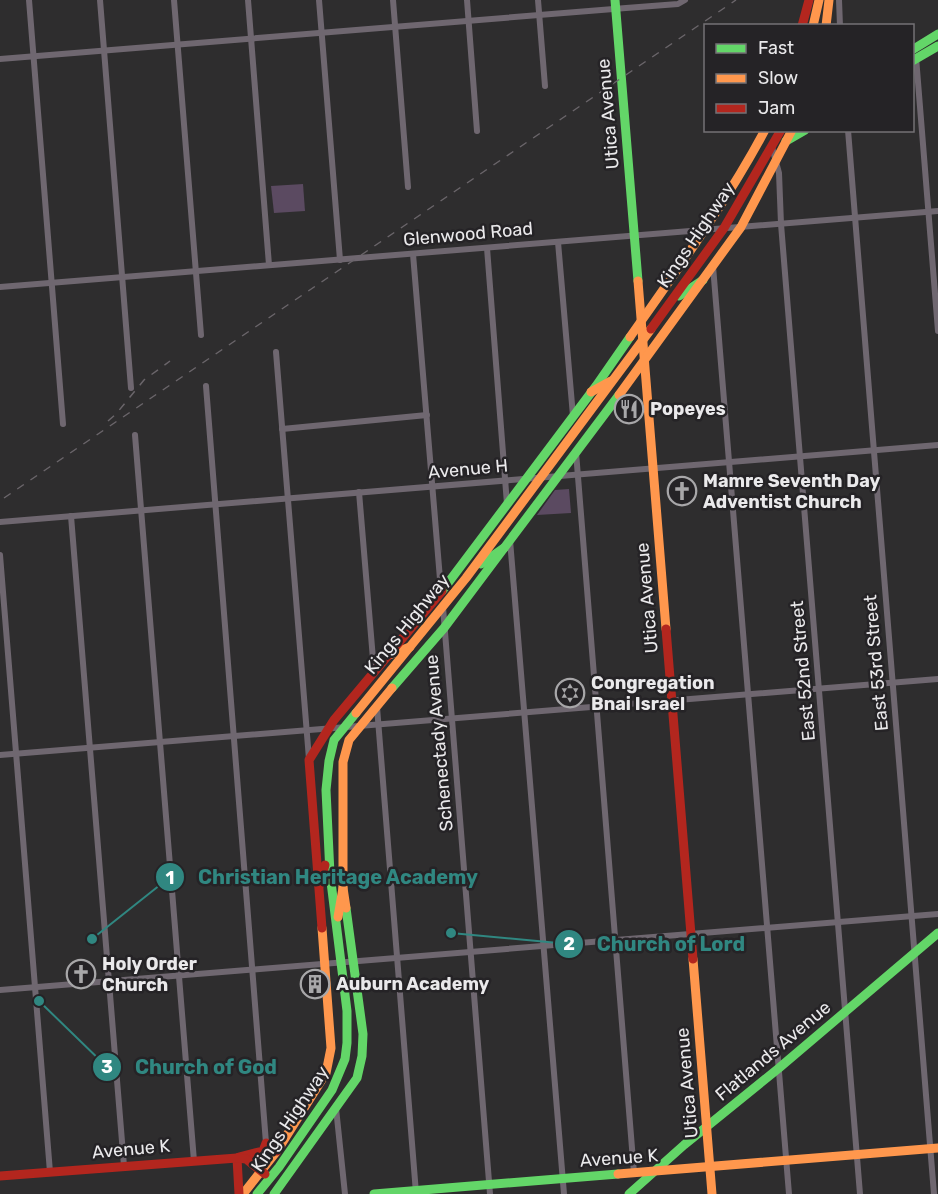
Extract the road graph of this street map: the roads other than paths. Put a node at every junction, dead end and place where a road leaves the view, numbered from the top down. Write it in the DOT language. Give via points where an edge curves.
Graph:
graph roads {
  1 [pos="28,0"];
  2 [pos="100,0"];
  3 [pos="174,0"];
  4 [pos="248,0"];
  5 [pos="319,0"];
  6 [pos="393,0"];
  7 [pos="467,0"];
  8 [pos="538,0"];
  9 [pos="686,0"];
  10 [pos="809,0"];
  11 [pos="819,0"];
  12 [pos="829,0"];
  13 [pos="839,0"];
  14 [pos="615,5"];
  15 [pos="540,15"];
  16 [pos="469,21"];
  17 [pos="803,24"];
  18 [pos="813,24"];
  19 [pos="826,24"];
  20 [pos="840,24"];
  21 [pos="395,27"];
  22 [pos="321,33"];
  23 [pos="938,34"];
  24 [pos="251,38"];
  25 [pos="177,44"];
  26 [pos="938,46"];
  27 [pos="104,50"];
  28 [pos="914,55"];
  29 [pos="33,56"];
  30 [pos="0,59"];
  31 [pos="545,86"];
  32 [pos="477,131"];
  33 [pos="764,132"];
  34 [pos="780,132"];
  35 [pos="791,132"];
  36 [pos="802,132"];
  37 [pos="848,132"];
  38 [pos="787,141"];
  39 [pos="772,147"];
  40 [pos="776,160"];
  41 [pos="408,187"];
  42 [pos="938,211"];
  43 [pos="928,212"];
  44 [pos="855,218"];
  45 [pos="781,224"];
  46 [pos="741,227"];
  47 [pos="724,228"];
  48 [pos="705,230"];
  49 [pos="634,236"];
  50 [pos="558,242"];
  51 [pos="487,248"];
  52 [pos="413,254"];
  53 [pos="340,260"];
  54 [pos="269,265"];
  55 [pos="713,266"];
  56 [pos="196,271"];
  57 [pos="123,277"];
  58 [pos="703,280"];
  59 [pos="52,283"];
  60 [pos="0,287"];
  61 [pos="671,302"];
  62 [pos="641,322"];
  63 [pos="938,332"];
  64 [pos="201,335"];
  65 [pos="643,341"];
  66 [pos="276,352"];
  67 [pos="644,360"];
  68 [pos="614,379"];
  69 [pos="206,386"];
  70 [pos="131,388"];
  71 [pos="591,392"];
  72 [pos="427,415"];
  73 [pos="573,416"];
  74 [pos="63,424"];
  75 [pos="282,429"];
  76 [pos="135,435"];
  77 [pos="938,445"];
  78 [pos="576,451"];
  79 [pos="874,451"];
  80 [pos="800,457"];
  81 [pos="729,462"];
  82 [pos="653,469"];
  83 [pos="578,474"];
  84 [pos="557,476"];
  85 [pos="542,478"];
  86 [pos="526,479"];
  87 [pos="506,481"];
  88 [pos="433,487"];
  89 [pos="359,492"];
  90 [pos="288,498"];
  91 [pos="215,504"];
  92 [pos="507,505"];
  93 [pos="141,510"];
  94 [pos="71,516"];
  95 [pos="0,522"];
  96 [pos="510,539"];
  97 [pos="504,548"];
  98 [pos="0,555"];
  99 [pos="473,569"];
  100 [pos="441,592"];
  101 [pos="443,608"];
  102 [pos="444,628"];
  103 [pos="413,645"];
  104 [pos="389,655"];
  105 [pos="374,672"];
  106 [pos="938,679"];
  107 [pos="893,683"];
  108 [pos="819,689"];
  109 [pos="748,694"];
  110 [pos="672,701"];
  111 [pos="377,706"];
  112 [pos="596,707"];
  113 [pos="525,713"];
  114 [pos="451,718"];
  115 [pos="379,724"];
  116 [pos="359,726"];
  117 [pos="342,728"];
  118 [pos="328,729"];
  119 [pos="307,730"];
  120 [pos="234,736"];
  121 [pos="160,742"];
  122 [pos="90,748"];
  123 [pos="16,754"];
  124 [pos="0,755"];
  125 [pos="309,760"];
  126 [pos="328,856"];
  127 [pos="319,886"];
  128 [pos="343,888"];
  129 [pos="938,914"];
  130 [pos="912,916"];
  131 [pos="838,922"];
  132 [pos="336,926"];
  133 [pos="767,928"];
  134 [pos="938,933"];
  135 [pos="691,934"];
  136 [pos="615,940"];
  137 [pos="544,946"];
  138 [pos="471,952"];
  139 [pos="915,952"];
  140 [pos="397,958"];
  141 [pos="353,962"];
  142 [pos="341,963"];
  143 [pos="325,964"];
  144 [pos="253,970"];
  145 [pos="179,976"];
  146 [pos="109,982"];
  147 [pos="35,988"];
  148 [pos="0,990"];
  149 [pos="846,1011"];
  150 [pos="779,1068"];
  151 [pos="335,1106"];
  152 [pos="707,1128"];
  153 [pos="266,1143"];
  154 [pos="934,1149"];
  155 [pos="277,1151"];
  156 [pos="857,1155"];
  157 [pos="237,1158"];
  158 [pos="786,1160"];
  159 [pos="194,1161"];
  160 [pos="124,1166"];
  161 [pos="710,1167"];
  162 [pos="654,1171"];
  163 [pos="50,1172"];
  164 [pos="262,1172"];
  165 [pos="634,1173"];
  166 [pos="0,1176"];
  167 [pos="563,1179"];
  168 [pos="270,1180"];
  169 [pos="490,1189"];
  170 [pos="277,1191"];
  171 [pos="416,1192"];
  172 [pos="633,1192"];
  173 [pos="241,1194"];
  174 [pos="257,1194"];
  175 [pos="288,1194"];
  176 [pos="345,1194"];
  177 [pos="374,1194"];
  178 [pos="564,1194"];
  179 [pos="712,1194"];
  180 [pos="789,1194"];
  181 [pos="860,1194"];
  182 [pos="934,1194"];
  1 -- 29 [label="street"];
  2 -- 27 [label="street"];
  3 -- 25 [label="street"];
  4 -- 24 [label="street"];
  5 -- 22 [label="street"];
  6 -- 21 [label="street"];
  7 -- 16 [label="street"];
  8 -- 15 [label="street"];
  9 -- 14 [label="street" via="678,4"];
  10 -- 17 [label="street"];
  11 -- 18 [label="street"];
  12 -- 19 [label="street"];
  13 -- 20 [label="street"];
  14 -- 15 [label="street"];
  14 -- 49 [label="street, Utica Avenue"];
  15 -- 16 [label="street"];
  15 -- 31 [label="street"];
  16 -- 21 [label="street"];
  16 -- 32 [label="street"];
  21 -- 22 [label="street"];
  21 -- 41 [label="street"];
  22 -- 24 [label="street"];
  22 -- 53 [label="street"];
  23 -- 28 [label="street"];
  24 -- 25 [label="street"];
  24 -- 54 [label="street"];
  25 -- 27 [label="street"];
  25 -- 56 [label="street"];
  26 -- 28 [label="street"];
  27 -- 29 [label="street"];
  27 -- 57 [label="street"];
  28 -- 43 [label="street"];
  29 -- 30 [label="street"];
  29 -- 59 [label="street"];
  33 -- 48 [label="street, Kings Highway"];
  34 -- 39 [label="street, Kings Highway"];
  35 -- 38 [label="street, Kings Highway"];
  36 -- 38 [label="street"];
  37 -- 44 [label="street, East 53rd Street"];
  38 -- 39 [label="street"];
  38 -- 40 [label="street, Kings Highway"];
  39 -- 40 [label="street, East 52nd Street"];
  39 -- 47 [label="street, Kings Highway"];
  40 -- 45 [label="street, East 52nd Street"];
  40 -- 46 [label="street, Kings Highway"];
  42 -- 43 [label="street, Glenwood Road"];
  43 -- 44 [label="street, Glenwood Road"];
  43 -- 63 [label="street"];
  44 -- 45 [label="street, Glenwood Road"];
  44 -- 79 [label="street, East 53rd Street"];
  45 -- 46 [label="street, Glenwood Road"];
  45 -- 80 [label="street, East 52nd Street"];
  46 -- 47 [label="street, Glenwood Road"];
  46 -- 55 [label="street, Kings Highway"];
  47 -- 48 [label="street, Glenwood Road"];
  47 -- 61 [label="street, Kings Highway"];
  48 -- 49 [label="street, Glenwood Road"];
  48 -- 62 [label="street, Kings Highway"];
  49 -- 50 [label="street, Glenwood Road"];
  49 -- 62 [label="street, Utica Avenue"];
  50 -- 51 [label="street, Glenwood Road"];
  50 -- 73 [label="street"];
  51 -- 52 [label="street, Glenwood Road"];
  51 -- 87 [label="street"];
  52 -- 53 [label="street, Glenwood Road"];
  52 -- 72 [label="street, Schenectady Avenue"];
  53 -- 54 [label="street, Glenwood Road"];
  54 -- 56 [label="street, Glenwood Road"];
  55 -- 58 [label="street, Kings Highway"];
  55 -- 81 [label="street"];
  56 -- 57 [label="street, Glenwood Road"];
  56 -- 64 [label="street"];
  57 -- 59 [label="street, Glenwood Road"];
  57 -- 70 [label="street"];
  58 -- 61 [label="street"];
  58 -- 67 [label="street, Kings Highway"];
  59 -- 60 [label="street, Glenwood Road"];
  59 -- 74 [label="street"];
  61 -- 65 [label="street, Kings Highway"];
  62 -- 65 [label="street, Utica Avenue"];
  62 -- 71 [label="street, Kings Highway"];
  65 -- 67 [label="street, Utica Avenue"];
  65 -- 68 [label="street, Kings Highway"];
  66 -- 75 [label="street"];
  67 -- 78 [label="street, Kings Highway"];
  67 -- 82 [label="street, Utica Avenue"];
  68 -- 71 [label="street"];
  68 -- 85 [label="street, Kings Highway"];
  69 -- 91 [label="street"];
  71 -- 73 [label="street, Kings Highway"];
  72 -- 75 [label="street"];
  72 -- 88 [label="street, Schenectady Avenue"];
  73 -- 86 [label="street, Kings Highway"];
  75 -- 90 [label="street"];
  76 -- 93 [label="street"];
  77 -- 79 [label="street, Avenue H"];
  78 -- 83 [label="street"];
  78 -- 84 [label="street, Kings Highway"];
  79 -- 80 [label="street, Avenue H"];
  79 -- 107 [label="street, East 53rd Street"];
  80 -- 81 [label="street, Avenue H"];
  80 -- 108 [label="street, East 52nd Street"];
  81 -- 82 [label="street, Avenue H"];
  81 -- 109 [label="street"];
  82 -- 83 [label="street, Avenue H"];
  82 -- 110 [label="street, Utica Avenue"];
  83 -- 84 [label="street, Avenue H"];
  83 -- 112 [label="street"];
  84 -- 85 [label="street, Avenue H"];
  84 -- 96 [label="street, Kings Highway"];
  85 -- 86 [label="street, Avenue H"];
  85 -- 99 [label="street, Kings Highway"];
  86 -- 87 [label="street, Avenue H"];
  86 -- 92 [label="street, Kings Highway"];
  87 -- 88 [label="street, Avenue H"];
  87 -- 92 [label="street"];
  88 -- 89 [label="street, Avenue H"];
  88 -- 100 [label="street, Schenectady Avenue"];
  89 -- 90 [label="street, Avenue H"];
  89 -- 105 [label="street"];
  90 -- 91 [label="street, Avenue H"];
  90 -- 119 [label="street"];
  91 -- 93 [label="street, Avenue H"];
  91 -- 120 [label="street"];
  92 -- 100 [label="street, Kings Highway"];
  93 -- 94 [label="street, Avenue H"];
  93 -- 121 [label="street"];
  94 -- 95 [label="street, Avenue H"];
  94 -- 122 [label="street"];
  96 -- 97 [label="street, Kings Highway"];
  96 -- 113 [label="street"];
  97 -- 99 [label="street"];
  97 -- 102 [label="street, Kings Highway"];
  98 -- 123 [label="street"];
  99 -- 101 [label="street, Kings Highway"];
  100 -- 101 [label="street, Schenectady Avenue"];
  100 -- 104 [label="street, Kings Highway"];
  101 -- 102 [label="street, Schenectady Avenue"];
  101 -- 103 [label="street, Kings Highway"];
  102 -- 111 [label="street, Kings Highway"];
  102 -- 114 [label="street, Schenectady Avenue"];
  103 -- 104 [label="street"];
  103 -- 117 [label="street, Kings Highway"];
  104 -- 105 [label="street, Kings Highway"];
  105 -- 118 [label="street, Kings Highway"];
  106 -- 107 [label="street"];
  107 -- 108 [label="street"];
  107 -- 130 [label="street, East 53rd Street"];
  108 -- 109 [label="street"];
  108 -- 131 [label="street, East 52nd Street"];
  109 -- 110 [label="street"];
  109 -- 133 [label="street"];
  110 -- 112 [label="street"];
  110 -- 135 [label="street, Utica Avenue"];
  111 -- 115 [label="street"];
  111 -- 116 [label="street, Kings Highway"];
  112 -- 113 [label="street"];
  112 -- 136 [label="street"];
  113 -- 114 [label="street"];
  113 -- 137 [label="street"];
  114 -- 115 [label="street"];
  114 -- 138 [label="street, Schenectady Avenue"];
  115 -- 116 [label="street"];
  115 -- 140 [label="street"];
  116 -- 117 [label="street"];
  116 -- 128 [label="street, Kings Highway" via="349,740 343,762"];
  117 -- 118 [label="street"];
  117 -- 126 [label="street, Kings Highway" via="326,767"];
  118 -- 119 [label="street"];
  118 -- 125 [label="street, Kings Highway"];
  119 -- 120 [label="street"];
  119 -- 125 [label="street"];
  120 -- 121 [label="street"];
  120 -- 144 [label="street"];
  121 -- 122 [label="street"];
  121 -- 145 [label="street"];
  122 -- 123 [label="street"];
  122 -- 146 [label="street"];
  123 -- 124 [label="street"];
  123 -- 147 [label="street"];
  125 -- 127 [label="street, Kings Highway"];
  126 -- 127 [label="street"];
  126 -- 132 [label="street, Kings Highway"];
  127 -- 143 [label="street, Kings Highway"];
  128 -- 132 [label="street"];
  128 -- 141 [label="street, Kings Highway"];
  129 -- 130 [label="street"];
  130 -- 131 [label="street"];
  130 -- 139 [label="street, East 53rd Street"];
  131 -- 133 [label="street"];
  131 -- 149 [label="street, East 52nd Street"];
  132 -- 142 [label="street, Kings Highway"];
  133 -- 135 [label="street"];
  133 -- 150 [label="street"];
  134 -- 139 [label="street, Flatlands Avenue"];
  135 -- 136 [label="street"];
  135 -- 152 [label="street, Utica Avenue"];
  136 -- 137 [label="street"];
  136 -- 165 [label="street"];
  137 -- 138 [label="street"];
  137 -- 167 [label="street"];
  138 -- 140 [label="street"];
  138 -- 169 [label="street, Schenectady Avenue"];
  139 -- 149 [label="street, Flatlands Avenue"];
  139 -- 154 [label="street, East 53rd Street"];
  140 -- 141 [label="street"];
  140 -- 171 [label="street"];
  141 -- 142 [label="street"];
  141 -- 151 [label="street, Kings Highway" via="364,1049 357,1078"];
  142 -- 143 [label="street"];
  142 -- 168 [label="street, Kings Highway" via="349,1027 343,1069"];
  143 -- 144 [label="street"];
  143 -- 155 [label="street, Kings Highway" via="331,1027 326,1073"];
  144 -- 145 [label="street"];
  144 -- 153 [label="street"];
  145 -- 146 [label="street"];
  145 -- 159 [label="street"];
  146 -- 147 [label="street"];
  146 -- 160 [label="street"];
  147 -- 148 [label="street"];
  147 -- 163 [label="street"];
  149 -- 150 [label="street, Flatlands Avenue"];
  149 -- 156 [label="street, East 52nd Street"];
  150 -- 152 [label="street, Flatlands Avenue"];
  150 -- 158 [label="street"];
  151 -- 170 [label="street, Kings Highway"];
  151 -- 176 [label="street"];
  152 -- 161 [label="street, Utica Avenue"];
  152 -- 162 [label="street, Flatlands Avenue"];
  153 -- 155 [label="street"];
  153 -- 157 [label="street, Avenue K" via="262,1151"];
  154 -- 156 [label="street, Avenue K"];
  154 -- 182 [label="street, East 53rd Street"];
  155 -- 164 [label="street, Kings Highway"];
  156 -- 158 [label="street, Avenue K"];
  156 -- 181 [label="street, East 52nd Street"];
  157 -- 159 [label="street, Avenue K"];
  157 -- 164 [label="street" via="246,1159"];
  157 -- 173 [label="street"];
  158 -- 161 [label="street, Avenue K"];
  158 -- 180 [label="street"];
  159 -- 160 [label="street, Avenue K"];
  160 -- 163 [label="street, Avenue K"];
  161 -- 162 [label="street, Avenue K"];
  161 -- 179 [label="street, Utica Avenue"];
  162 -- 165 [label="street, Avenue K"];
  162 -- 172 [label="street, Flatlands Avenue"];
  163 -- 166 [label="street, Avenue K"];
  164 -- 168 [label="street"];
  164 -- 173 [label="street, Kings Highway"];
  165 -- 167 [label="street, Avenue K"];
  167 -- 169 [label="street, Avenue K"];
  167 -- 178 [label="street"];
  168 -- 170 [label="street"];
  168 -- 174 [label="street, Kings Highway"];
  169 -- 171 [label="street, Avenue K"];
  170 -- 175 [label="street"];
  171 -- 177 [label="street, Avenue K"];
}
